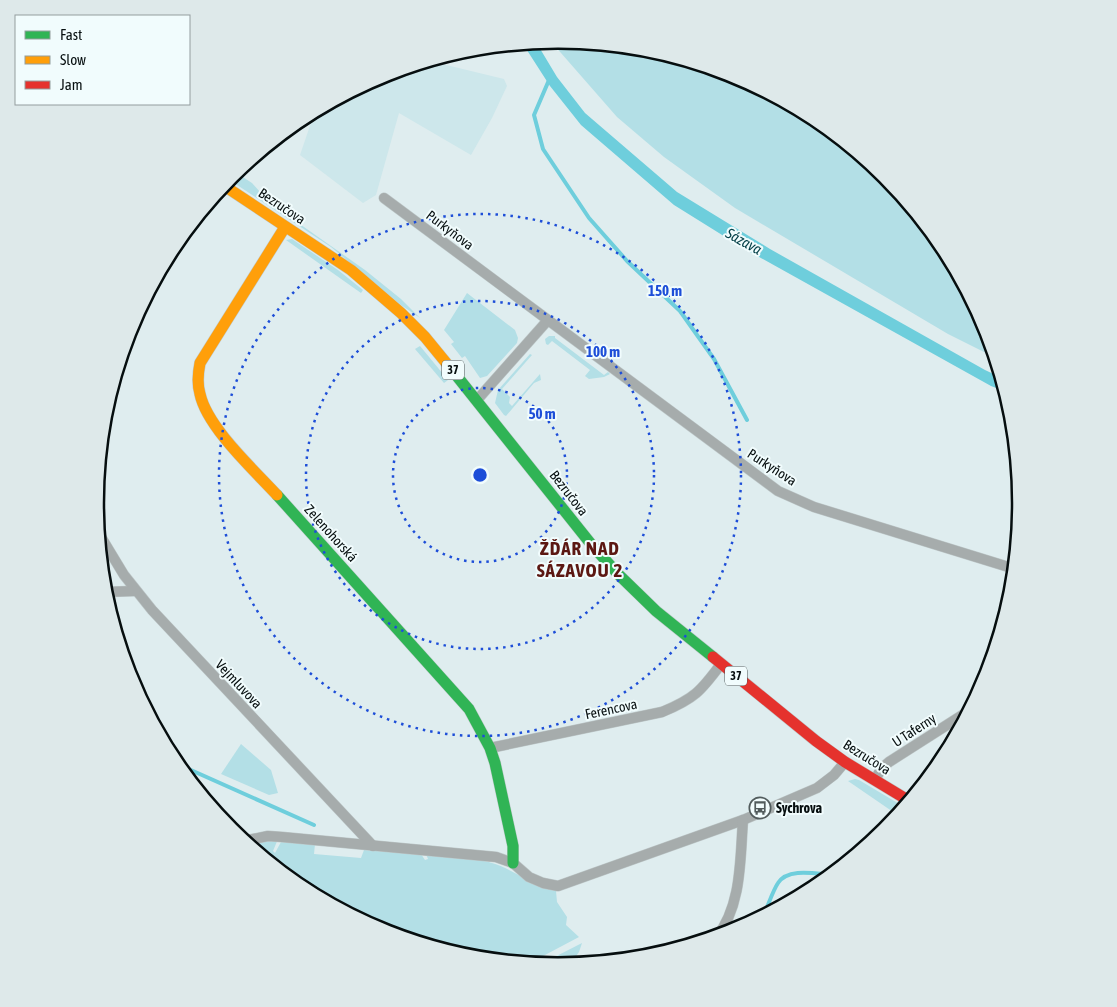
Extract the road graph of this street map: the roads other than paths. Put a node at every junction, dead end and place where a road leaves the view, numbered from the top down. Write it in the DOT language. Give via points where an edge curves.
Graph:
graph roads {
  1 [pos="230,190"];
  2 [pos="384,198"];
  3 [pos="285,227"];
  4 [pos="548,320"];
  5 [pos="477,400"];
  6 [pos="106,545"];
  7 [pos="1008,567"];
  8 [pos="135,591"];
  9 [pos="112,592"];
  10 [pos="721,664"];
  11 [pos="960,717"];
  12 [pos="490,748"];
  13 [pos="845,762"];
  14 [pos="875,780"];
  15 [pos="904,798"];
  16 [pos="742,820"];
  17 [pos="253,839"];
  18 [pos="373,846"];
  19 [pos="513,864"];
  20 [pos="724,927"];
  1 -- 3 [label="main road, Bezručova / 37"];
  2 -- 4 [label="street, Purkyňova"];
  3 -- 5 [label="main road, Bezručova / 37" via="351,270 401,313 425,336"];
  3 -- 12 [label="main road, Zelenohorská" via="200,363 197,379 200,400 213,424 462,700"];
  4 -- 5 [label="street"];
  4 -- 7 [label="street, Purkyňova" via="778,491 814,507"];
  5 -- 10 [label="main road, Bezručova / 37" via="618,574 656,612"];
  6 -- 8 [label="street, Vejmluvova"];
  8 -- 9 [label="street"];
  8 -- 18 [label="street, Vejmluvova"];
  10 -- 12 [label="street, Ferencova" via="701,690 662,712"];
  10 -- 13 [label="main road, Bezručova / 37"];
  11 -- 14 [label="street, U Taferny" via="889,762"];
  12 -- 19 [label="main road, Zelenohorská" via="513,846"];
  13 -- 14 [label="main road, Bezručova / 37"];
  13 -- 16 [label="street" via="817,788"];
  14 -- 15 [label="main road, Bezručova / 37"];
  16 -- 19 [label="street" via="558,886 529,877"];
  16 -- 20 [label="street" via="738,886"];
  17 -- 18 [label="street" via="282,836"];
  18 -- 19 [label="street" via="496,857"];
}
